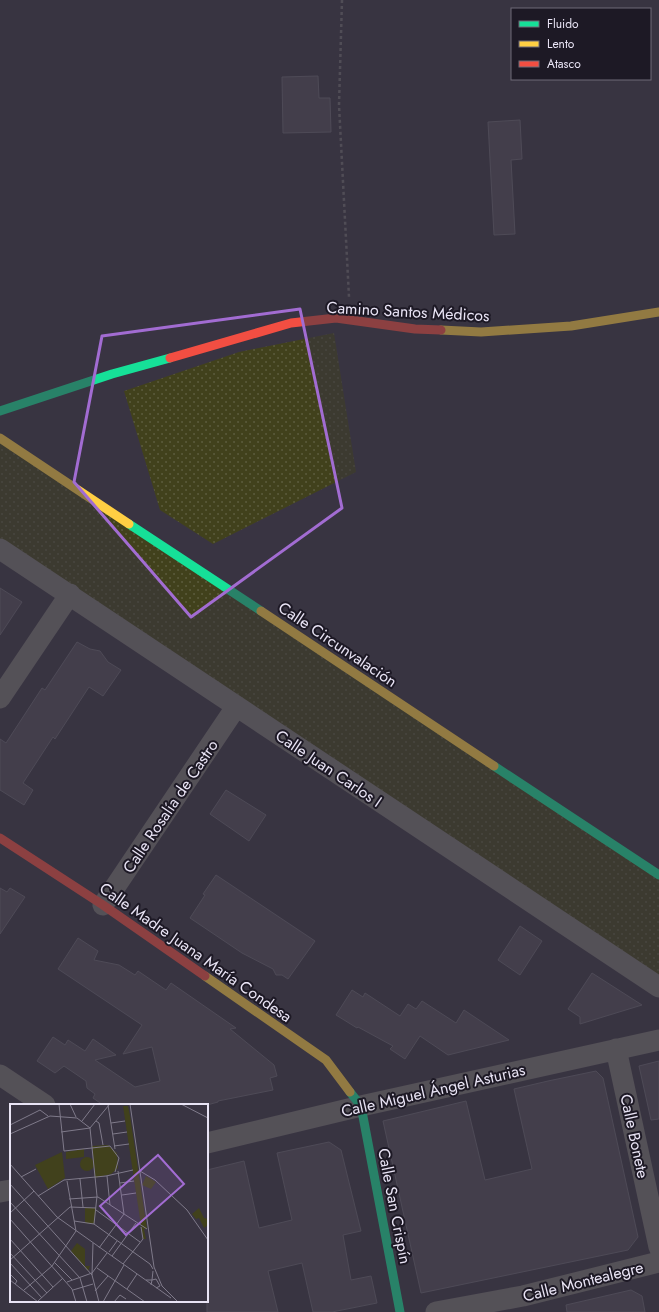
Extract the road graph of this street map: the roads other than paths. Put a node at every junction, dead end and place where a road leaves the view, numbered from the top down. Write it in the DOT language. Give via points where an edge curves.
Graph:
graph roads {
  1 [pos="659,312"];
  2 [pos="0,411"];
  3 [pos="0,438"];
  4 [pos="0,549"];
  5 [pos="70,594"];
  6 [pos="0,698"];
  7 [pos="236,707"];
  8 [pos="0,838"];
  9 [pos="659,875"];
  10 [pos="103,905"];
  11 [pos="659,987"];
  12 [pos="659,1040"];
  13 [pos="616,1049"];
  14 [pos="0,1075"];
  15 [pos="44,1104"];
  16 [pos="361,1106"];
  17 [pos="208,1143"];
  18 [pos="10,1190"];
  19 [pos="0,1192"];
  20 [pos="659,1247"];
  21 [pos="659,1262"];
  22 [pos="524,1304"];
  23 [pos="400,1312"];
  24 [pos="436,1312"];
  1 -- 2 [label="street, Camino Santos Médicos" via="571,326 481,332 415,329 336,318 291,323 112,374"];
  3 -- 9 [label="street, Calle Circunvalación"];
  4 -- 5 [label="street, Calle Juan Carlos I"];
  5 -- 6 [label="street"];
  5 -- 7 [label="street, Calle Juan Carlos I"];
  7 -- 10 [label="street, Calle Rosalía de Castro"];
  7 -- 11 [label="street, Calle Juan Carlos I"];
  8 -- 10 [label="street, Calle Madre Juana María Condesa"];
  10 -- 16 [label="street, Calle Madre Juana María Condesa" via="326,1060"];
  12 -- 13 [label="street, Calle Miguel Ángel Asturias"];
  13 -- 16 [label="street, Calle Miguel Ángel Asturias"];
  13 -- 20 [label="street, Calle Bonete"];
  14 -- 15 [label="street"];
  16 -- 17 [label="street, Calle Miguel Ángel Asturias"];
  16 -- 23 [label="street, Calle San Crispín"];
  18 -- 19 [label="street"];
  21 -- 22 [label="street, Calle Montealegre"];
  22 -- 24 [label="street, Calle Montealegre"];
}
